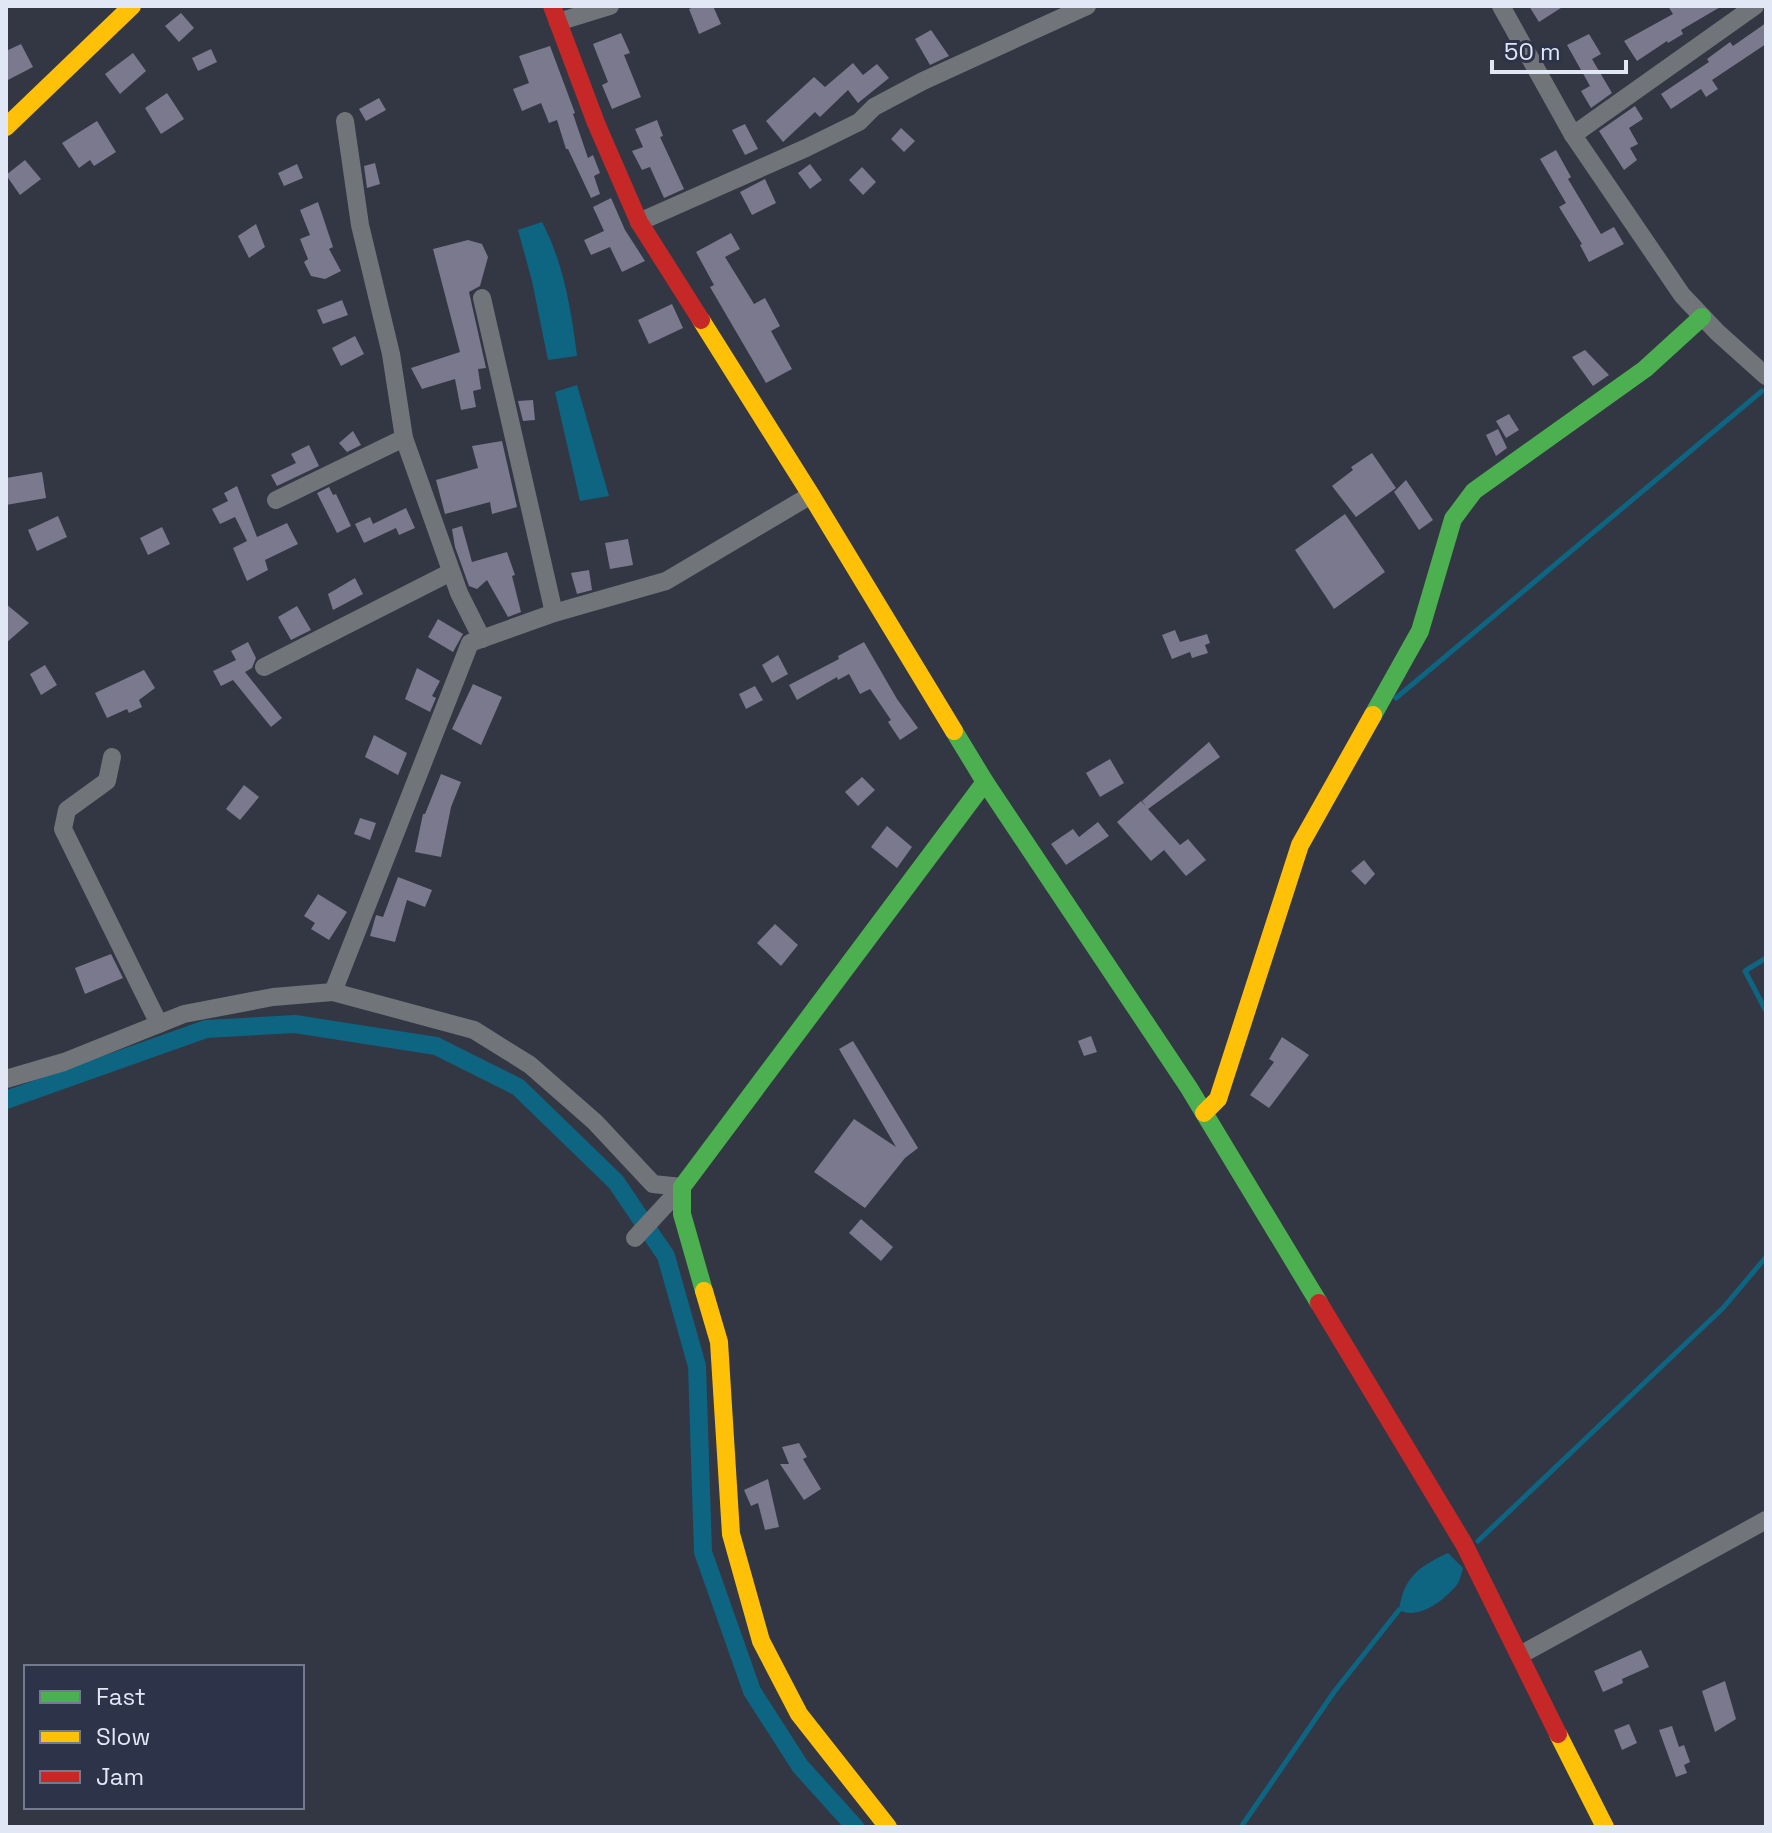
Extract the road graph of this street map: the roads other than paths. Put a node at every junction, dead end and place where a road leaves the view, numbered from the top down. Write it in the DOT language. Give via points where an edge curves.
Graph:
graph roads {
  1 [pos="132,6"];
  2 [pos="610,6"];
  3 [pos="1087,6"];
  4 [pos="1501,6"];
  5 [pos="1755,6"];
  6 [pos="555,14"];
  7 [pos="345,121"];
  8 [pos="6,127"];
  9 [pos="1573,135"];
  10 [pos="639,222"];
  11 [pos="482,298"];
  12 [pos="1702,317"];
  13 [pos="1766,376"];
  14 [pos="404,438"];
  15 [pos="811,495"];
  16 [pos="276,500"];
  17 [pos="451,572"];
  18 [pos="554,613"];
  19 [pos="482,639"];
  20 [pos="264,667"];
  21 [pos="112,757"];
  22 [pos="985,782"];
  23 [pos="333,992"];
  24 [pos="159,1024"];
  25 [pos="6,1079"];
  26 [pos="1204,1113"];
  27 [pos="682,1187"];
  28 [pos="635,1238"];
  29 [pos="1766,1520"];
  30 [pos="1520,1655"];
  31 [pos="888,1827"];
  32 [pos="1605,1827"];
  1 -- 8 [label="street"];
  2 -- 6 [label="street"];
  3 -- 10 [label="street" via="923,81 806,148"];
  4 -- 9 [label="street"];
  5 -- 9 [label="street"];
  6 -- 10 [label="street"];
  7 -- 14 [label="street" via="360,225 391,354"];
  9 -- 12 [label="street"];
  10 -- 15 [label="street"];
  11 -- 18 [label="street"];
  12 -- 13 [label="street"];
  12 -- 26 [label="street" via="1645,369 1474,491 1453,519 1420,631 1300,845 1218,1099"];
  14 -- 16 [label="street"];
  14 -- 17 [label="street"];
  15 -- 18 [label="street" via="666,581"];
  15 -- 22 [label="street"];
  17 -- 19 [label="street"];
  17 -- 20 [label="street"];
  18 -- 19 [label="street"];
  19 -- 23 [label="street" via="470,643"];
  21 -- 24 [label="street" via="107,781 67,810 63,829"];
  22 -- 26 [label="street"];
  22 -- 27 [label="street"];
  23 -- 24 [label="street" via="273,997"];
  23 -- 27 [label="street" via="474,1030 530,1065 595,1122 653,1184"];
  24 -- 25 [label="street"];
  26 -- 30 [label="street" via="1464,1544"];
  27 -- 28 [label="street"];
  27 -- 31 [label="street" via="682,1214 719,1342 731,1534 761,1641 799,1714"];
  29 -- 30 [label="street"];
  30 -- 32 [label="street"];
}
